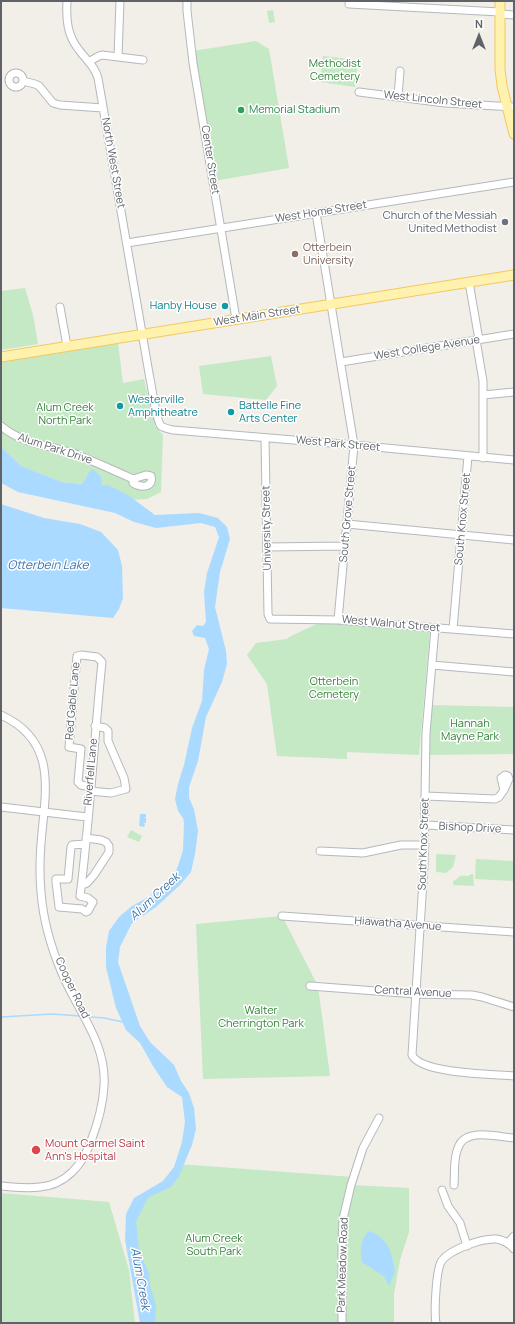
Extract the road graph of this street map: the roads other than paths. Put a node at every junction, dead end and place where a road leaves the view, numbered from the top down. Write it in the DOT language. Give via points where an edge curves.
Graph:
graph roads {
  1 [pos="68,1"];
  2 [pos="120,1"];
  3 [pos="187,1"];
  4 [pos="500,1"];
  5 [pos="349,4"];
  6 [pos="500,13"];
  7 [pos="514,14"];
  8 [pos="118,57"];
  9 [pos="143,60"];
  10 [pos="90,62"];
  11 [pos="400,71"];
  12 [pos="23,81"];
  13 [pos="359,92"];
  14 [pos="398,97"];
  15 [pos="510,107"];
  16 [pos="103,108"];
  17 [pos="514,134"];
  18 [pos="514,182"];
  19 [pos="316,213"];
  20 [pos="221,228"];
  21 [pos="127,243"];
  22 [pos="514,275"];
  23 [pos="469,282"];
  24 [pos="331,304"];
  25 [pos="60,307"];
  26 [pos="236,320"];
  27 [pos="142,334"];
  28 [pos="514,334"];
  29 [pos="478,340"];
  30 [pos="67,346"];
  31 [pos="1,357"];
  32 [pos="341,362"];
  33 [pos="514,392"];
  34 [pos="483,395"];
  35 [pos="1,426"];
  36 [pos="163,427"];
  37 [pos="265,438"];
  38 [pos="354,445"];
  39 [pos="468,456"];
  40 [pos="483,458"];
  41 [pos="514,460"];
  42 [pos="133,479"];
  43 [pos="347,524"];
  44 [pos="461,535"];
  45 [pos="514,540"];
  46 [pos="345,546"];
  47 [pos="267,547"];
  48 [pos="269,618"];
  49 [pos="338,620"];
  50 [pos="435,628"];
  51 [pos="453,629"];
  52 [pos="514,634"];
  53 [pos="90,656"];
  54 [pos="432,664"];
  55 [pos="514,672"];
  56 [pos="1,715"];
  57 [pos="95,726"];
  58 [pos="90,789"];
  59 [pos="504,790"];
  60 [pos="426,796"];
  61 [pos="1,807"];
  62 [pos="44,812"];
  63 [pos="87,817"];
  64 [pos="426,825"];
  65 [pos="514,830"];
  66 [pos="86,841"];
  67 [pos="425,845"];
  68 [pos="320,851"];
  69 [pos="82,885"];
  70 [pos="282,916"];
  71 [pos="421,925"];
  72 [pos="514,932"];
  73 [pos="310,986"];
  74 [pos="416,994"];
  75 [pos="514,1007"];
  76 [pos="514,1076"];
  77 [pos="379,1118"];
  78 [pos="514,1138"];
  79 [pos="454,1185"];
  80 [pos="1,1186"];
  81 [pos="442,1190"];
  82 [pos="514,1236"];
  83 [pos="508,1243"];
  84 [pos="467,1246"];
  85 [pos="514,1249"];
  86 [pos="342,1323"];
  87 [pos="436,1323"];
  1 -- 10 [label="street, North West Street" via="69,31 75,45"];
  2 -- 8 [label="street"];
  3 -- 20 [label="street, Center Street" via="193,63"];
  4 -- 6 [label="main road"];
  5 -- 6 [label="street"];
  6 -- 7 [label="street"];
  6 -- 15 [label="main road" via="500,69"];
  8 -- 9 [label="street"];
  8 -- 10 [label="street" via="99,56"];
  10 -- 16 [label="street, North West Street" via="98,78"];
  11 -- 14 [label="street"];
  12 -- 16 [label="street" via="39,86 53,103"];
  13 -- 14 [label="street, West Lincoln Street"];
  14 -- 15 [label="street, West Lincoln Street"];
  15 -- 17 [label="main road"];
  16 -- 21 [label="street, North West Street"];
  18 -- 19 [label="street, West Home Street"];
  19 -- 20 [label="street, West Home Street"];
  19 -- 24 [label="street, South Grove Street"];
  20 -- 21 [label="street, West Home Street"];
  20 -- 26 [label="street, Center Street"];
  21 -- 27 [label="street, North West Street"];
  22 -- 23 [label="main road, West Main Street"];
  23 -- 24 [label="main road, West Main Street"];
  23 -- 29 [label="street"];
  24 -- 26 [label="main road, West Main Street"];
  24 -- 32 [label="street, South Grove Street"];
  25 -- 30 [label="street"];
  26 -- 27 [label="main road, West Main Street"];
  27 -- 30 [label="main road, West Main Street"];
  27 -- 36 [label="street, North West Street" via="157,416"];
  28 -- 29 [label="street, West College Avenue"];
  29 -- 32 [label="street, West College Avenue"];
  29 -- 34 [label="street"];
  30 -- 31 [label="main road, West Main Street"];
  32 -- 38 [label="street, South Grove Street"];
  33 -- 34 [label="street"];
  34 -- 40 [label="street"];
  35 -- 42 [label="street, Alum Park Drive" via="8,433 26,442 71,453"];
  36 -- 37 [label="street, West Park Street"];
  37 -- 38 [label="street, West Park Street"];
  37 -- 47 [label="street, University Street"];
  38 -- 39 [label="street, West Park Street"];
  38 -- 43 [label="street, South Grove Street"];
  39 -- 40 [label="street, West Park Street"];
  39 -- 44 [label="street, South Knox Street"];
  40 -- 41 [label="street, West Park Street"];
  43 -- 44 [label="street"];
  43 -- 46 [label="street, South Grove Street"];
  44 -- 45 [label="street"];
  44 -- 51 [label="street, South Knox Street"];
  46 -- 47 [label="street"];
  46 -- 49 [label="street, South Grove Street"];
  47 -- 48 [label="street, University Street"];
  48 -- 49 [label="street, West Walnut Street"];
  49 -- 50 [label="street, West Walnut Street"];
  50 -- 51 [label="street, West Walnut Street"];
  50 -- 54 [label="street, South Knox Street"];
  51 -- 52 [label="street, West Walnut Street"];
  53 -- 57 [label="street, Riverfell Lane" via="97,657 102,662"];
  53 -- 58 [label="street, Red Gable Lane" via="77,656 69,747 81,749 78,782"];
  54 -- 55 [label="street"];
  54 -- 60 [label="street, South Knox Street" via="426,733"];
  56 -- 62 [label="street, Cooper Road" via="22,727 39,750 46,783"];
  57 -- 58 [label="street, Riverfell Lane"];
  57 -- 58 [label="street" via="108,731 108,741 126,789 111,793"];
  58 -- 63 [label="street, Riverfell Lane"];
  59 -- 60 [label="street" via="495,799"];
  60 -- 64 [label="street, South Knox Street"];
  61 -- 62 [label="street"];
  62 -- 63 [label="street"];
  62 -- 80 [label="street, Cooper Road" via="40,868 45,922 61,971 96,1040 104,1085 98,1123 89,1149 75,1170 66,1178 42,1187"];
  63 -- 66 [label="street, Riverfell Lane"];
  64 -- 65 [label="street, Bishop Drive"];
  64 -- 67 [label="street, South Knox Street"];
  66 -- 69 [label="street, Riverfell Lane"];
  66 -- 69 [label="street" via="106,842 109,852 94,875"];
  66 -- 69 [label="street, Riverfell Lane" via="71,847 68,879 56,879 60,907 88,911 93,902 80,896"];
  67 -- 68 [label="street" via="401,845 363,853"];
  67 -- 71 [label="street, South Knox Street"];
  70 -- 71 [label="street, Hiawatha Avenue"];
  71 -- 72 [label="street, Hiawatha Avenue"];
  71 -- 74 [label="street, South Knox Street"];
  73 -- 74 [label="street, Central Avenue"];
  74 -- 75 [label="street, Central Avenue" via="472,995"];
  74 -- 76 [label="street, South Knox Street" via="412,1050 414,1059 447,1071"];
  77 -- 86 [label="street, Park Meadow Road" via="363,1148 343,1219"];
  78 -- 79 [label="street" via="478,1135 462,1141 457,1148"];
  81 -- 84 [label="street" via="448,1206 460,1223"];
  82 -- 83 [label="street"];
  83 -- 84 [label="street" via="495,1239"];
  83 -- 85 [label="street"];
  84 -- 87 [label="street" via="446,1255 441,1263"];
}
